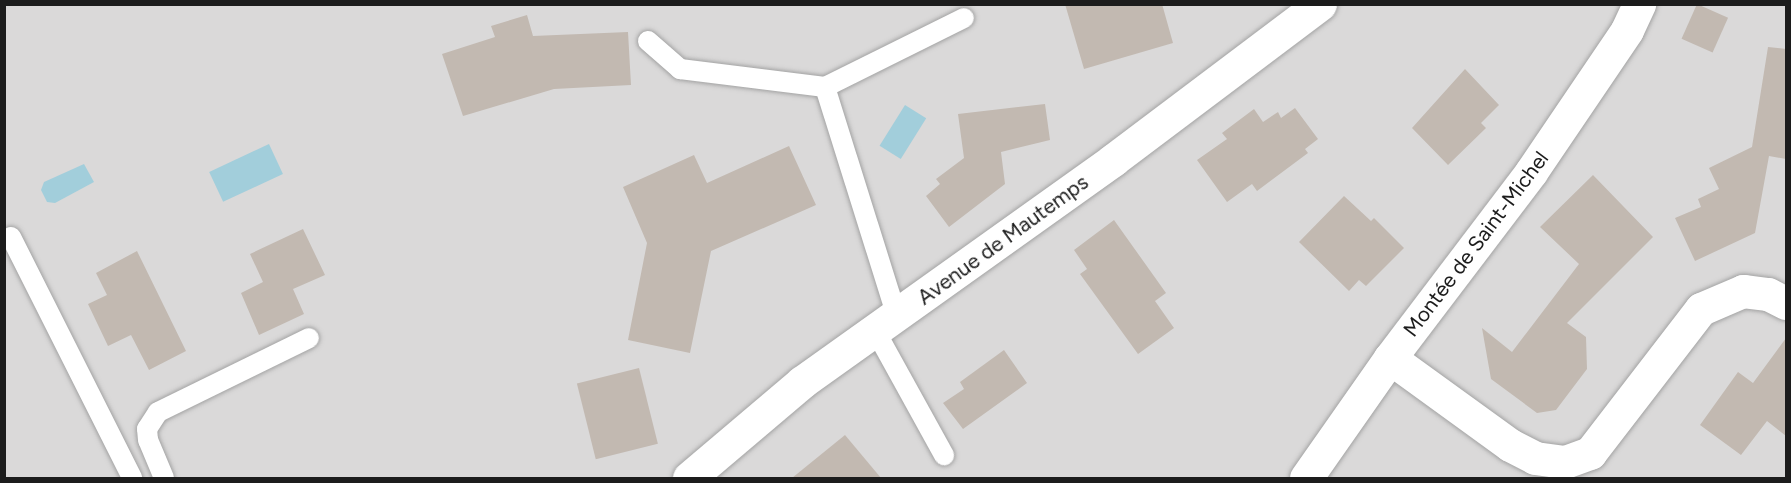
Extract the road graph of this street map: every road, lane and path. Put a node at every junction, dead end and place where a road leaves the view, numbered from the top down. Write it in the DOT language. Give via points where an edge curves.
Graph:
graph roads {
  1 [pos="1320,4"];
  2 [pos="1640,4"];
  3 [pos="964,18"];
  4 [pos="648,41"];
  5 [pos="825,87"];
  6 [pos="11,237"];
  7 [pos="1786,303"];
  8 [pos="886,325"];
  9 [pos="309,338"];
  10 [pos="1390,358"];
  11 [pos="944,455"];
  12 [pos="132,478"];
  13 [pos="164,478"];
  14 [pos="689,478"];
  15 [pos="1306,478"];
  1 -- 8 [label="street, Avenue de Mautemps"];
  2 -- 10 [label="street, Montée de Saint-Michel" via="1531,172"];
  3 -- 5 [label="lane"];
  4 -- 5 [label="lane" via="680,69"];
  5 -- 8 [label="lane"];
  6 -- 12 [label="lane"];
  7 -- 10 [label="street" via="1768,294 1743,291 1701,309 1590,453 1565,462 1535,458 1510,445"];
  8 -- 11 [label="lane"];
  8 -- 14 [label="street, Avenue de Mautemps" via="802,382"];
  9 -- 13 [label="lane" via="158,412 147,429 148,440"];
  10 -- 15 [label="street, Montée de Saint-Michel"];
}
